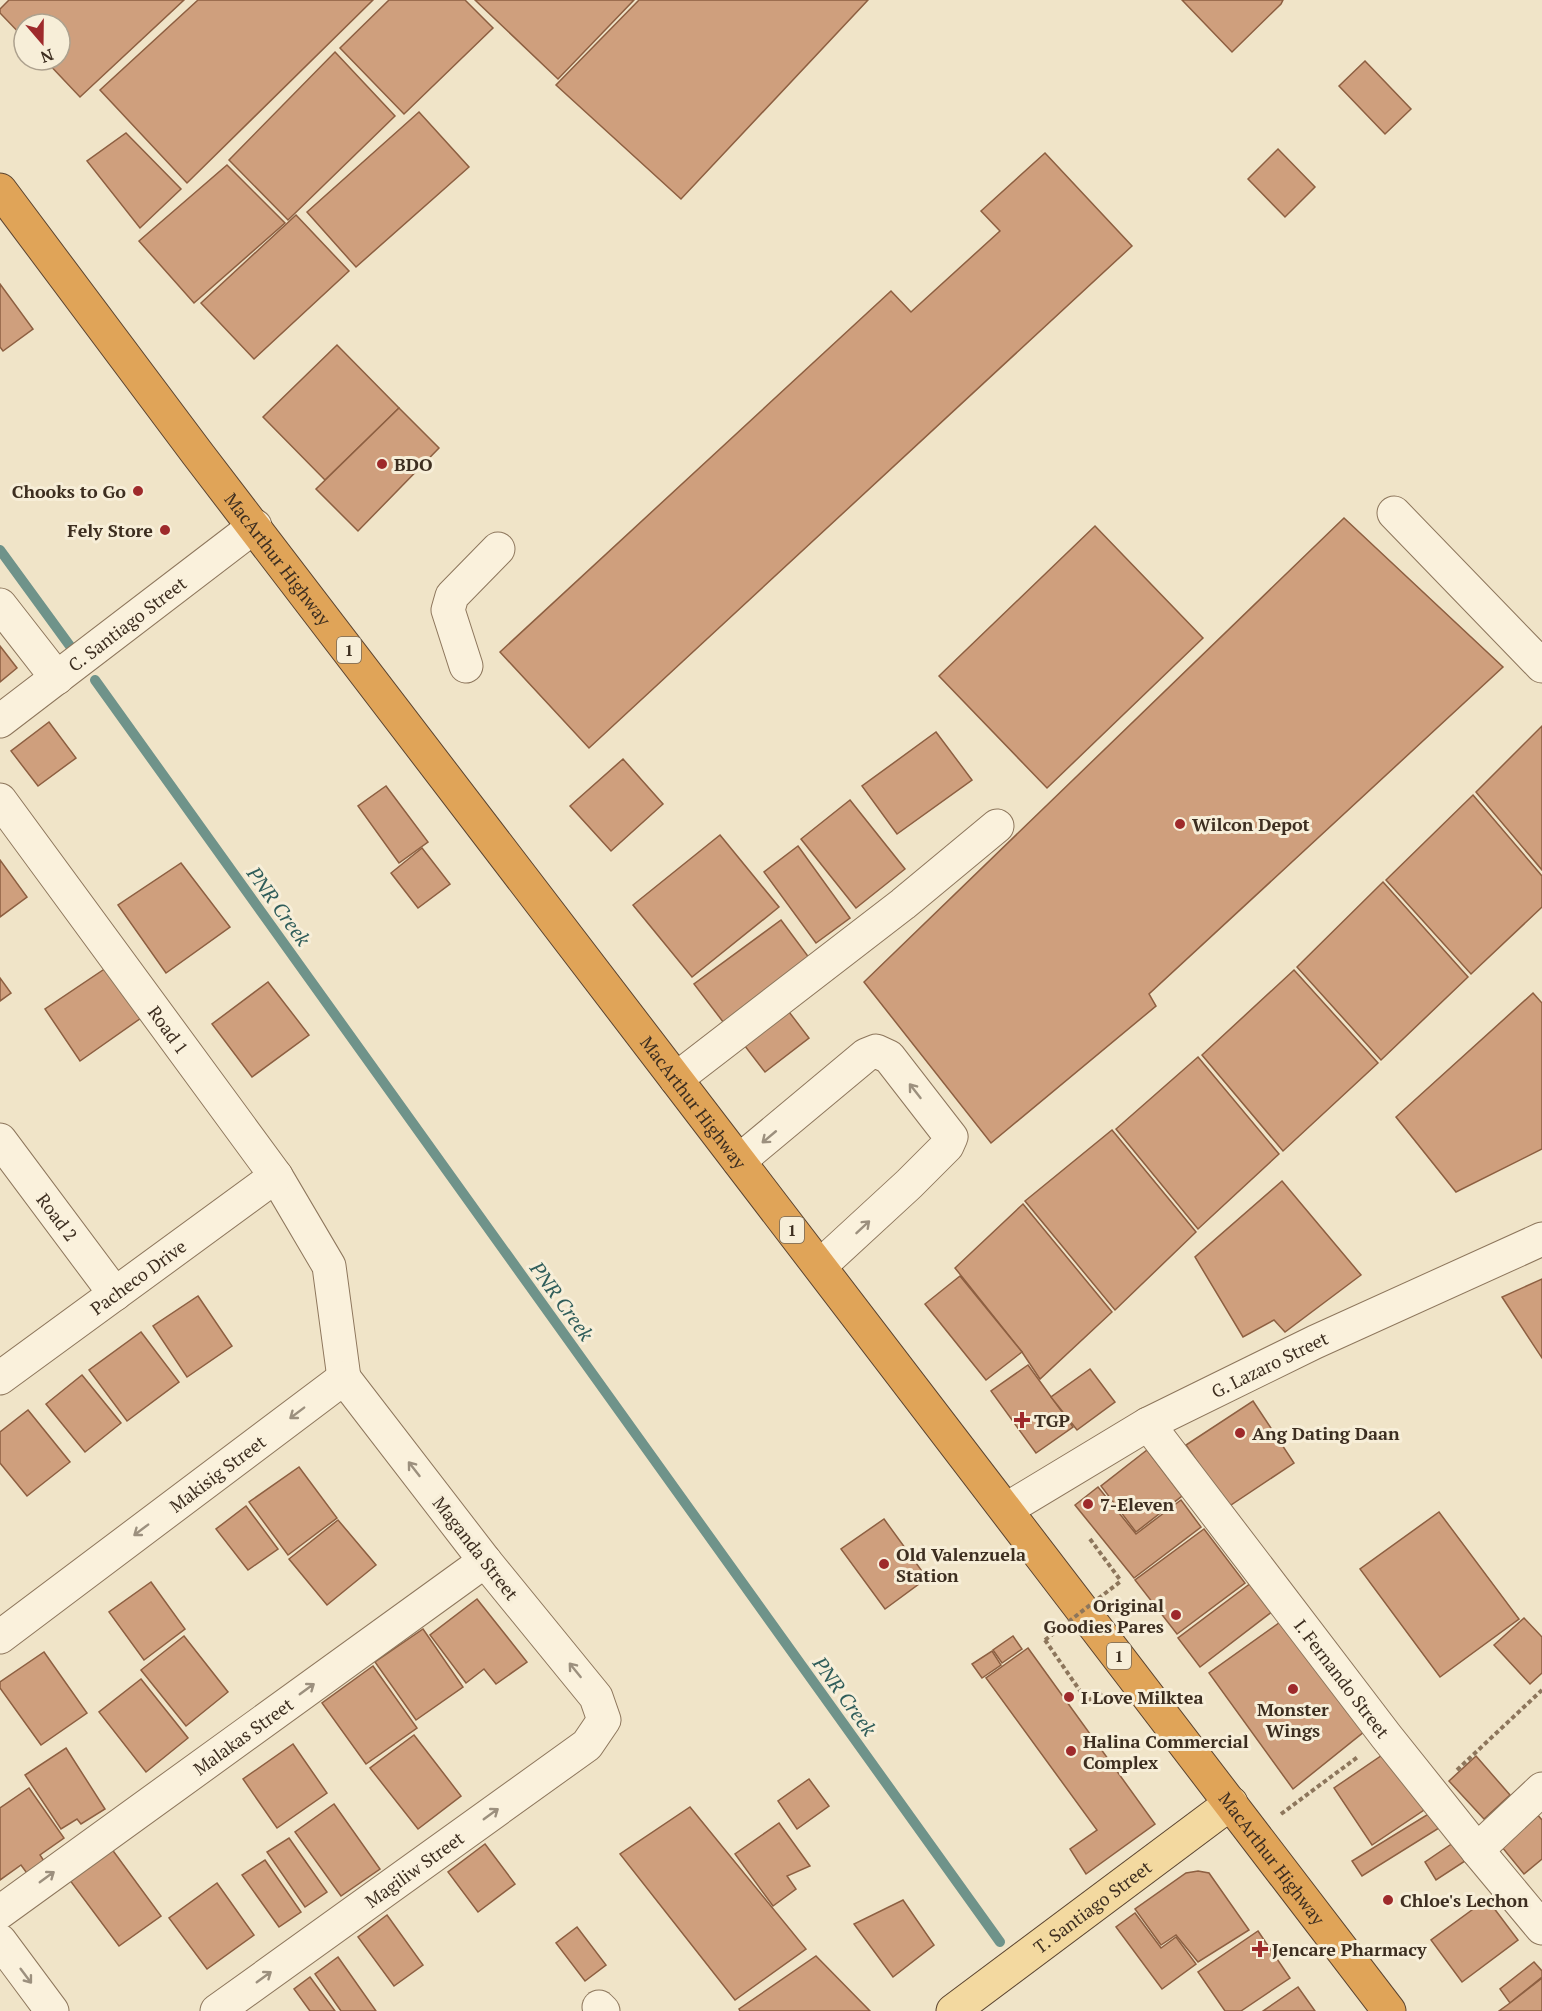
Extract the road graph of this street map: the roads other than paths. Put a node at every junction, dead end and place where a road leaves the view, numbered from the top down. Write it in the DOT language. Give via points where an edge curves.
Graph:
graph roads {
  1 [pos="0,190"];
  2 [pos="1394,513"];
  3 [pos="255,526"];
  4 [pos="498,549"];
  5 [pos="0,605"];
  6 [pos="466,666"];
  7 [pos="1542,666"];
  8 [pos="57,678"];
  9 [pos="0,722"];
  10 [pos="0,800"];
  11 [pos="997,826"];
  12 [pos="676,1079"];
  13 [pos="0,1140"];
  14 [pos="739,1161"];
  15 [pos="276,1176"];
  16 [pos="1542,1239"];
  17 [pos="820,1266"];
  18 [pos="115,1294"];
  19 [pos="0,1378"];
  20 [pos="344,1378"];
  21 [pos="1148,1424"];
  22 [pos="1006,1509"];
  23 [pos="484,1561"];
  24 [pos="0,1637"];
  25 [pos="604,1720"];
  26 [pos="1542,1789"];
  27 [pos="1231,1803"];
  28 [pos="1477,1850"];
  29 [pos="0,1911"];
  30 [pos="1542,1928"];
  31 [pos="0,1941"];
  32 [pos="961,2009"];
  33 [pos="52,2011"];
  34 [pos="217,2011"];
  35 [pos="1389,2011"];
  1 -- 3 [label="highway, MacArthur Highway / 1"];
  2 -- 7 [label="street"];
  3 -- 8 [label="street, C. Santiago Street"];
  3 -- 12 [label="highway, MacArthur Highway / 1"];
  4 -- 6 [label="street" via="452,596 448,610"];
  5 -- 8 [label="street"];
  8 -- 9 [label="street, C. Santiago Street"];
  10 -- 15 [label="street, Road 1"];
  11 -- 12 [label="street" via="903,904"];
  12 -- 14 [label="highway, MacArthur Highway / 1"];
  13 -- 18 [label="street, Road 2"];
  14 -- 17 [label="highway, MacArthur Highway / 1"];
  17 -- 14 [label="street, one-way" via="909,1184 947,1146 951,1137 889,1057 876,1052 866,1055"];
  15 -- 18 [label="street, Pacheco Drive"];
  15 -- 20 [label="street, Road 1" via="329,1266"];
  16 -- 21 [label="street, G. Lazaro Street" via="1315,1342"];
  17 -- 22 [label="highway, MacArthur Highway / 1"];
  18 -- 19 [label="street, Pacheco Drive"];
  23 -- 20 [label="street, Maganda Street, one-way"];
  20 -- 24 [label="street, Makisig Street, one-way"];
  21 -- 22 [label="street, G. Lazaro Street"];
  21 -- 28 [label="street, I. Fernando Street"];
  22 -- 27 [label="highway, MacArthur Highway / 1"];
  25 -- 23 [label="street, Maganda Street, one-way" via="597,1697"];
  29 -- 23 [label="street, Malakas Street, one-way"];
  34 -- 25 [label="street, Magiliw Street, one-way" via="587,1745"];
  26 -- 28 [label="street"];
  27 -- 32 [label="main road, T. Santiago Street"];
  27 -- 35 [label="highway, MacArthur Highway / 1"];
  28 -- 30 [label="street, I. Fernando Street"];
  31 -- 33 [label="street, one-way"];
}
